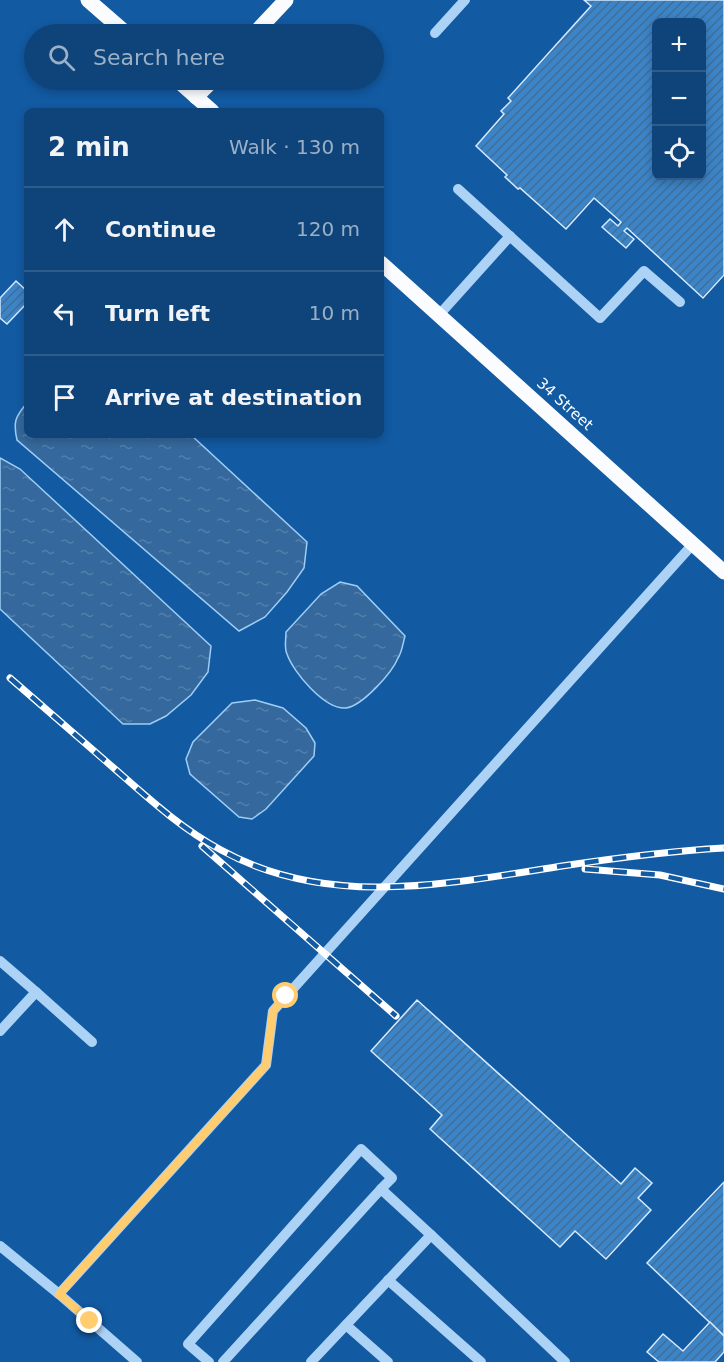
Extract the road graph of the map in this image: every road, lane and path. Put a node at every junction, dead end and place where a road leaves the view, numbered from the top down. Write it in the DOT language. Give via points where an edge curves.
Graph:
graph roads {
  1 [pos="88,0"];
  2 [pos="286,0"];
  3 [pos="465,0"];
  4 [pos="116,24"];
  5 [pos="263,24"];
  6 [pos="435,33"];
  7 [pos="188,90"];
  8 [pos="203,90"];
  9 [pos="196,97"];
  10 [pos="209,108"];
  11 [pos="458,189"];
  12 [pos="510,236"];
  13 [pos="384,266"];
  14 [pos="680,302"];
  15 [pos="439,315"];
  16 [pos="693,544"];
  17 [pos="724,572"];
  18 [pos="0,961"];
  19 [pos="36,992"];
  20 [pos="0,1031"];
  21 [pos="92,1042"];
  22 [pos="381,1189"];
  23 [pos="431,1235"];
  24 [pos="0,1246"];
  25 [pos="388,1280"];
  26 [pos="59,1294"];
  27 [pos="346,1325"];
  28 [pos="137,1362"];
  29 [pos="209,1362"];
  30 [pos="223,1362"];
  31 [pos="311,1362"];
  32 [pos="388,1362"];
  33 [pos="481,1362"];
  34 [pos="565,1362"];
  1 -- 4 [label="main road"];
  2 -- 5 [label="main road"];
  3 -- 6 [label="lane"];
  7 -- 9 [label="main road"];
  8 -- 9 [label="main road"];
  9 -- 10 [label="main road"];
  11 -- 12 [label="lane"];
  12 -- 14 [label="lane" via="600,318 644,271"];
  12 -- 15 [label="lane"];
  13 -- 15 [label="main road, 34 Street"];
  15 -- 16 [label="main road, 34 Street"];
  16 -- 17 [label="main road, 34 Street"];
  16 -- 26 [label="lane" via="273,1011 266,1065"];
  18 -- 19 [label="lane"];
  19 -- 20 [label="lane"];
  19 -- 21 [label="lane"];
  22 -- 23 [label="lane"];
  22 -- 29 [label="lane" via="392,1178 361,1149 188,1344"];
  22 -- 30 [label="lane"];
  23 -- 25 [label="lane"];
  23 -- 34 [label="lane"];
  24 -- 26 [label="lane"];
  25 -- 27 [label="lane"];
  25 -- 33 [label="lane"];
  26 -- 28 [label="lane"];
  27 -- 31 [label="lane"];
  27 -- 32 [label="lane"];
}
